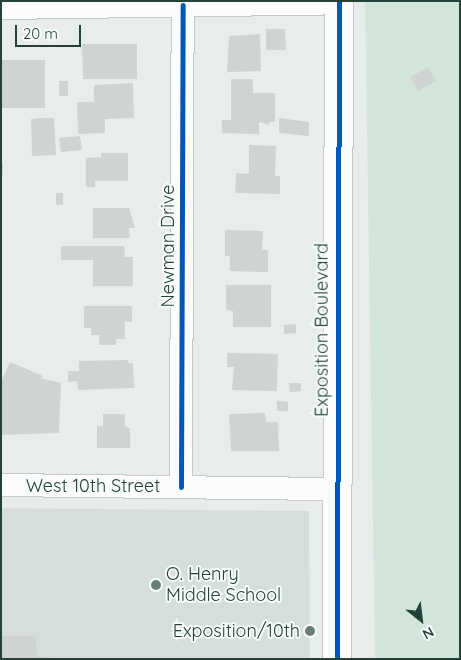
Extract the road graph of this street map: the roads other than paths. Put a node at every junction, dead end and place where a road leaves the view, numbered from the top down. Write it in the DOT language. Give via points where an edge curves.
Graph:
graph roads {
  1 [pos="339,2"];
  2 [pos="38,4"];
  3 [pos="183,5"];
  4 [pos="1,8"];
  5 [pos="1,485"];
  6 [pos="181,487"];
  7 [pos="335,489"];
  8 [pos="337,659"];
  1 -- 3 [label="street"];
  1 -- 7 [label="street, Exposition Boulevard"];
  2 -- 3 [label="street"];
  2 -- 4 [label="street"];
  3 -- 6 [label="street, Newman Drive"];
  5 -- 6 [label="street, West 10th Street"];
  6 -- 7 [label="street, West 10th Street"];
  7 -- 8 [label="street, Exposition Boulevard"];
}
